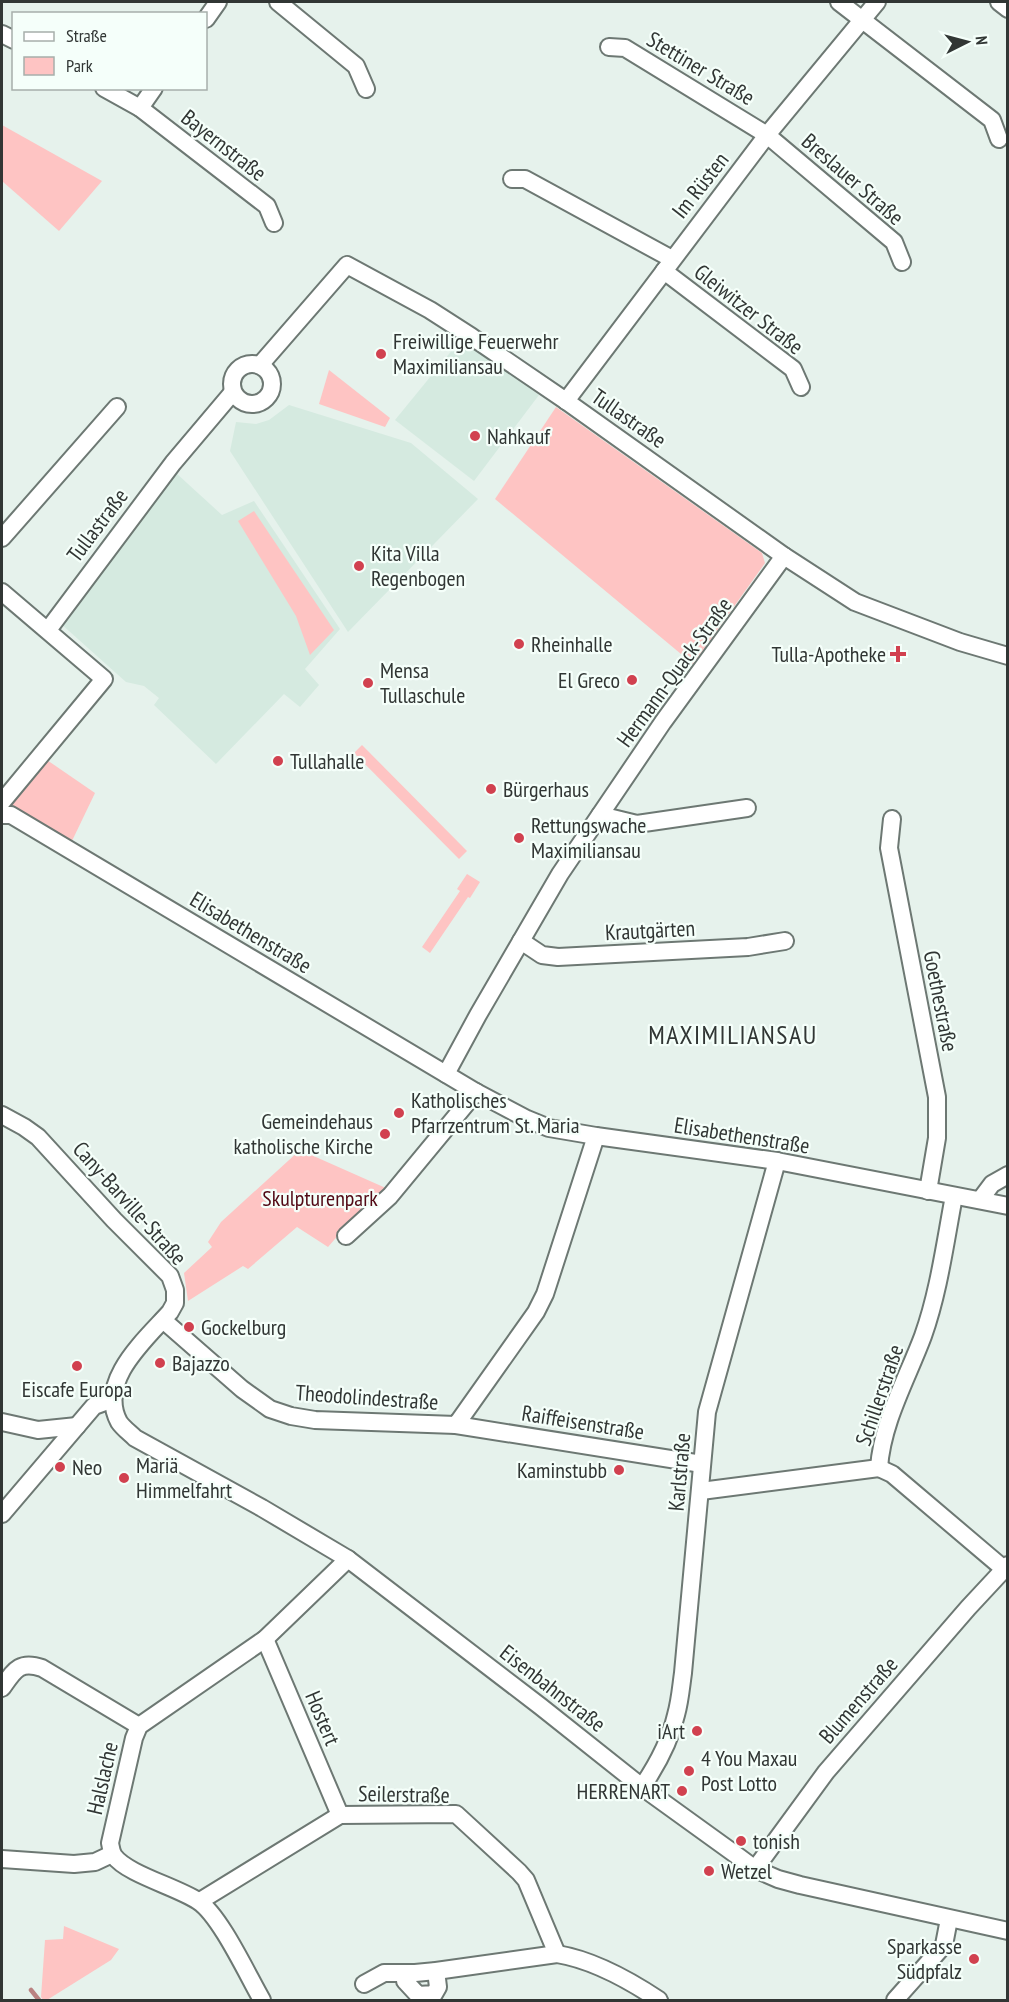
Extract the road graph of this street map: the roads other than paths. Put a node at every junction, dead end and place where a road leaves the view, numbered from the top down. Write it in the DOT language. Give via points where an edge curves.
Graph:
graph roads {
  1 [pos="218,2"];
  2 [pos="278,2"];
  3 [pos="839,2"];
  4 [pos="877,2"];
  5 [pos="999,2"];
  6 [pos="1008,9"];
  7 [pos="207,18"];
  8 [pos="861,19"];
  9 [pos="609,47"];
  10 [pos="366,89"];
  11 [pos="108,90"];
  12 [pos="153,90"];
  13 [pos="140,108"];
  14 [pos="767,135"];
  15 [pos="999,139"];
  16 [pos="512,179"];
  17 [pos="274,223"];
  18 [pos="902,262"];
  19 [pos="668,265"];
  20 [pos="260,365"];
  21 [pos="801,387"];
  22 [pos="233,392"];
  23 [pos="566,401"];
  24 [pos="117,407"];
  25 [pos="2,538"];
  26 [pos="784,556"];
  27 [pos="2,592"];
  28 [pos="48,630"];
  29 [pos="1008,656"];
  30 [pos="2,801"];
  31 [pos="747,808"];
  32 [pos="2,815"];
  33 [pos="600,815"];
  34 [pos="892,819"];
  35 [pos="521,941"];
  36 [pos="785,942"];
  37 [pos="446,1074"];
  38 [pos="476,1092"];
  39 [pos="2,1115"];
  40 [pos="596,1136"];
  41 [pos="777,1161"];
  42 [pos="1008,1175"];
  43 [pos="928,1191"];
  44 [pos="954,1196"];
  45 [pos="980,1200"];
  46 [pos="1008,1206"];
  47 [pos="346,1236"];
  48 [pos="163,1320"];
  49 [pos="113,1400"];
  50 [pos="2,1422"];
  51 [pos="456,1425"];
  52 [pos="77,1426"];
  53 [pos="702,1464"];
  54 [pos="879,1468"];
  55 [pos="700,1491"];
  56 [pos="2,1514"];
  57 [pos="348,1559"];
  58 [pos="1006,1567"];
  59 [pos="265,1639"];
  60 [pos="2,1688"];
  61 [pos="140,1726"];
  62 [pos="642,1787"];
  63 [pos="340,1815"];
  64 [pos="112,1854"];
  65 [pos="2,1859"];
  66 [pos="755,1869"];
  67 [pos="200,1901"];
  68 [pos="949,1919"];
  69 [pos="1007,1927"];
  70 [pos="556,1954"];
  71 [pos="364,1984"];
  72 [pos="262,2001"];
  73 [pos="659,2001"];
  74 [pos="895,2001"];
  1 -- 7 [label="street"];
  2 -- 10 [label="street" via="356,66"];
  3 -- 8 [label="street"];
  4 -- 8 [label="street, Im Rüsten"];
  5 -- 6 [label="street"];
  8 -- 14 [label="street, Im Rüsten"];
  8 -- 15 [label="street" via="992,120"];
  9 -- 14 [label="street, Stettiner Straße" via="625,48"];
  11 -- 13 [label="street, Bayernstraße"];
  12 -- 13 [label="street"];
  13 -- 17 [label="street, Bayernstraße" via="267,206"];
  14 -- 18 [label="street, Breslauer Straße" via="894,242"];
  14 -- 19 [label="street, Im Rüsten"];
  16 -- 19 [label="street, Gleiwitzer Straße" via="525,179"];
  19 -- 21 [label="street, Gleiwitzer Straße" via="793,369"];
  19 -- 23 [label="street, Im Rüsten"];
  20 -- 22 [label="street" via="249,363 235,371 231,381"];
  20 -- 22 [label="street" via="270,375 272,385 265,399 245,403"];
  20 -- 23 [label="street, Tullastraße" via="347,265 430,310"];
  22 -- 28 [label="street, Tullastraße" via="173,463"];
  23 -- 26 [label="street, Tullastraße"];
  24 -- 25 [label="street"];
  26 -- 29 [label="street, Tullastraße" via="855,602"];
  26 -- 33 [label="street, Hermann-Quack-Straße"];
  27 -- 28 [label="street"];
  28 -- 30 [label="street" via="104,680"];
  31 -- 33 [label="street" via="637,824"];
  32 -- 37 [label="street, Elisabethenstraße" via="10,815"];
  33 -- 35 [label="street, Hermann-Quack-Straße"];
  34 -- 43 [label="street, Goethestraße" via="889,848 937,1097"];
  35 -- 36 [label="street, Krautgärten" via="542,955 558,957"];
  35 -- 37 [label="street, Hermann-Quack-Straße"];
  37 -- 38 [label="street, Elisabethenstraße"];
  38 -- 40 [label="street, Elisabethenstraße" via="549,1128"];
  38 -- 47 [label="street" via="390,1196"];
  39 -- 48 [label="street, Cany-Barville-Straße" via="38,1137 170,1276 176,1290 175,1303"];
  40 -- 41 [label="street, Elisabethenstraße"];
  40 -- 51 [label="street, Theodolindestraße" via="545,1294"];
  41 -- 43 [label="street, Elisabethenstraße"];
  41 -- 53 [label="street, Karlstraße" via="707,1413"];
  42 -- 45 [label="street" via="992,1184"];
  43 -- 44 [label="street, Elisabethenstraße"];
  44 -- 45 [label="street, Elisabethenstraße"];
  44 -- 54 [label="street, Schillerstraße" via="935,1294 888,1426"];
  45 -- 46 [label="street, Elisabethenstraße"];
  48 -- 49 [label="street, Cany-Barville-Straße" via="122,1369"];
  48 -- 51 [label="street, Theodolindestraße" via="270,1409 315,1420"];
  49 -- 52 [label="street" via="94,1406"];
  49 -- 57 [label="street, Eisenbahnstraße" via="120,1423 135,1438"];
  50 -- 52 [label="street" via="38,1430"];
  51 -- 53 [label="street, Raiffeisenstraße"];
  52 -- 56 [label="street"];
  53 -- 55 [label="street, Karlstraße"];
  54 -- 55 [label="street, Schillerstraße"];
  54 -- 58 [label="street, Blumenstraße" via="892,1473"];
  55 -- 62 [label="street, Karlstraße" via="677,1714 654,1770"];
  57 -- 59 [label="street, Halslache"];
  57 -- 62 [label="street, Eisenbahnstraße"];
  58 -- 66 [label="street, Blumenstraße" via="826,1772"];
  59 -- 61 [label="street, Halslache"];
  59 -- 63 [label="street, Hostert"];
  60 -- 61 [label="street" via="13,1672 23,1665 33,1665"];
  61 -- 64 [label="street, Halslache" via="110,1843"];
  62 -- 66 [label="street, Eisenbahnstraße"];
  63 -- 67 [label="street, Seilerstraße"];
  63 -- 70 [label="street, Seilerstraße" via="456,1814 526,1880"];
  64 -- 65 [label="street" via="95,1862 74,1864"];
  64 -- 67 [label="street" via="122,1864"];
  66 -- 68 [label="street, Eisenbahnstraße" via="778,1879"];
  67 -- 72 [label="street" via="220,1924"];
  68 -- 69 [label="street, Eisenbahnstraße"];
  68 -- 74 [label="street" via="944,1946"];
  70 -- 71 [label="street" via="436,1971 384,1973"];
  70 -- 73 [label="street" via="588,1962 634,1983"];
}
